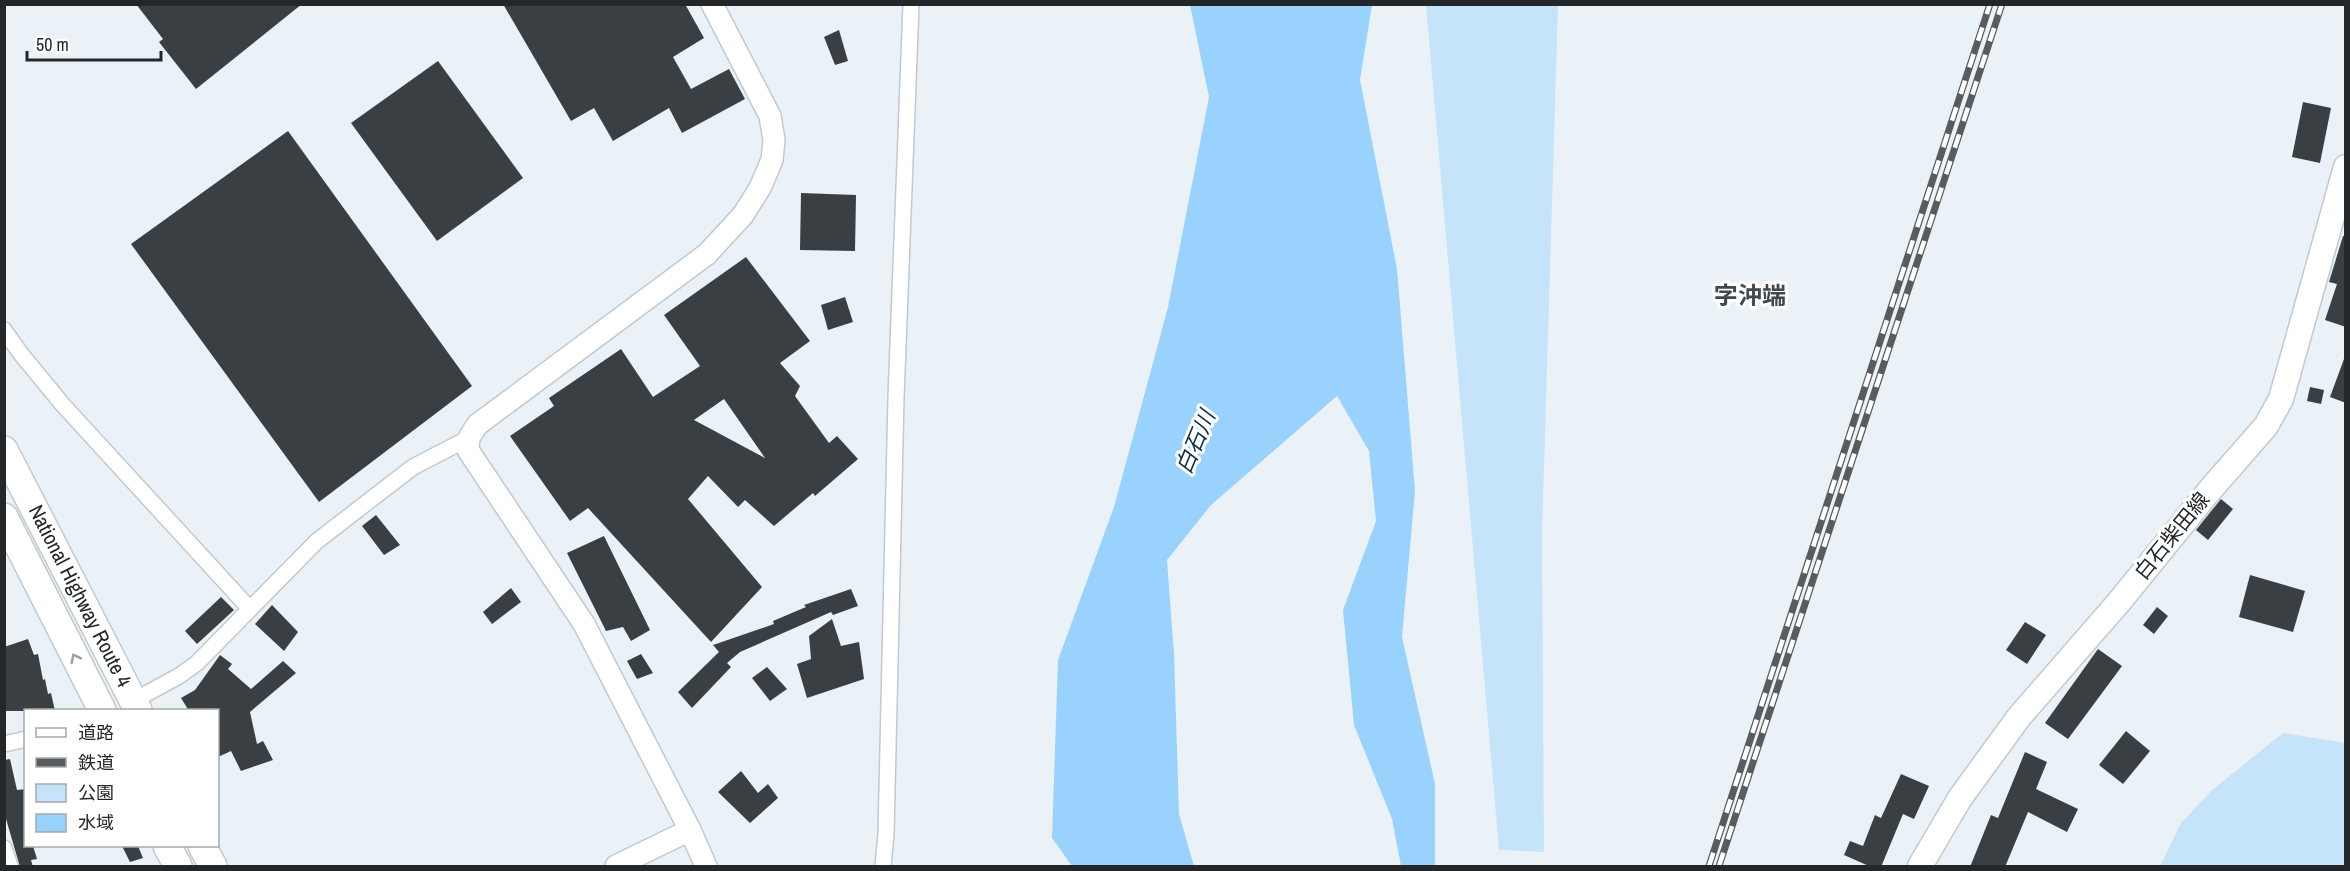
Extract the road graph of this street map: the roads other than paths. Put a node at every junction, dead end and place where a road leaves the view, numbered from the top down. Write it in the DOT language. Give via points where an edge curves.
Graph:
graph roads {
  1 [pos="712,4"];
  2 [pos="911,4"];
  3 [pos="2346,167"];
  4 [pos="4,330"];
  5 [pos="469,438"];
  6 [pos="4,450"];
  7 [pos="4,517"];
  8 [pos="250,609"];
  9 [pos="135,706"];
  10 [pos="101,709"];
  11 [pos="24,739"];
  12 [pos="4,744"];
  13 [pos="690,830"];
  14 [pos="168,847"];
  15 [pos="203,847"];
  16 [pos="4,848"];
  17 [pos="10,867"];
  18 [pos="178,867"];
  19 [pos="213,867"];
  20 [pos="616,867"];
  21 [pos="706,867"];
  22 [pos="883,867"];
  23 [pos="1920,867"];
  1 -- 5 [label="street" via="770,116 772,160 760,188 743,215 706,254 477,425"];
  2 -- 22 [label="street"];
  3 -- 23 [label="main road, 白石柴田線" via="2281,399 2265,426 2019,717 1960,798"];
  4 -- 8 [label="street" via="63,405"];
  5 -- 8 [label="street" via="412,467 326,534"];
  5 -- 13 [label="street" via="468,450 584,624"];
  6 -- 9 [label="highway, National Highway Route 4"];
  10 -- 7 [label="highway, National Highway Route 4, one-way"];
  8 -- 9 [label="street" via="196,663"];
  11 -- 12 [label="street"];
  13 -- 20 [label="street"];
  13 -- 21 [label="street"];
  14 -- 18 [label="highway"];
  15 -- 19 [label="highway"];
  16 -- 17 [label="street"];
}
